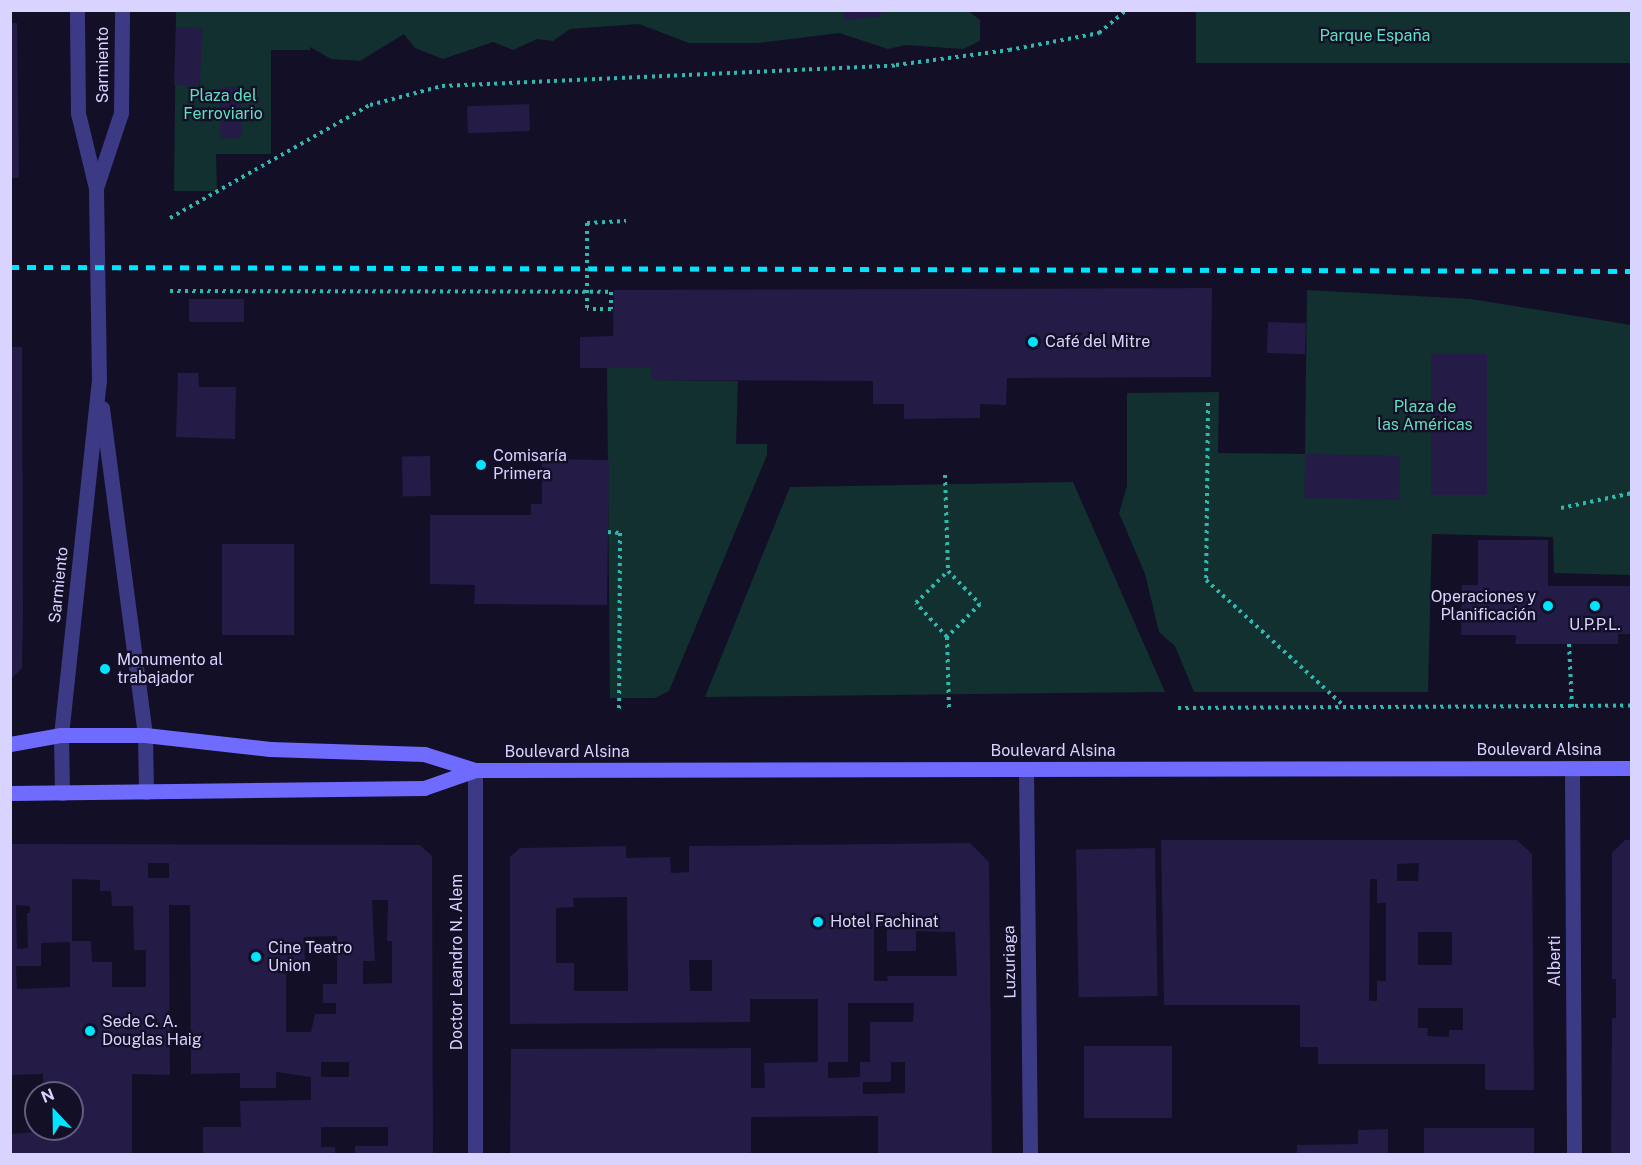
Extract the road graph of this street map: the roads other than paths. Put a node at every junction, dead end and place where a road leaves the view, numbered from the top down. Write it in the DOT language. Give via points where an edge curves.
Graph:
graph roads {
  1 [pos="77,10"];
  2 [pos="122,10"];
  3 [pos="96,188"];
  4 [pos="99,381"];
  5 [pos="61,735"];
  6 [pos="145,735"];
  7 [pos="10,744"];
  8 [pos="1572,768"];
  9 [pos="1632,768"];
  10 [pos="1026,769"];
  11 [pos="474,770"];
  12 [pos="146,792"];
  13 [pos="10,793"];
  14 [pos="62,793"];
  15 [pos="475,1155"];
  16 [pos="1030,1155"];
  17 [pos="1574,1155"];
  1 -- 3 [label="street, Sarmiento" via="78,113"];
  2 -- 3 [label="street, Sarmiento" via="121,113"];
  3 -- 4 [label="street, Sarmiento"];
  4 -- 5 [label="street, Sarmiento"];
  4 -- 6 [label="street, Sarmiento"];
  5 -- 6 [label="main road, Boulevard Alsina"];
  5 -- 7 [label="main road, Boulevard Alsina"];
  5 -- 14 [label="street, Sarmiento"];
  6 -- 11 [label="main road, Boulevard Alsina" via="270,749 424,754"];
  6 -- 12 [label="street, Sarmiento"];
  8 -- 9 [label="main road, Boulevard Alsina"];
  8 -- 10 [label="main road, Boulevard Alsina"];
  8 -- 17 [label="street, Alberti"];
  10 -- 11 [label="main road, Boulevard Alsina"];
  10 -- 16 [label="street, Luzuriaga"];
  11 -- 12 [label="main road, Boulevard Alsina" via="424,788"];
  11 -- 15 [label="street, Doctor Leandro N. Alem"];
  12 -- 14 [label="main road, Boulevard Alsina"];
  13 -- 14 [label="main road, Boulevard Alsina"];
}
